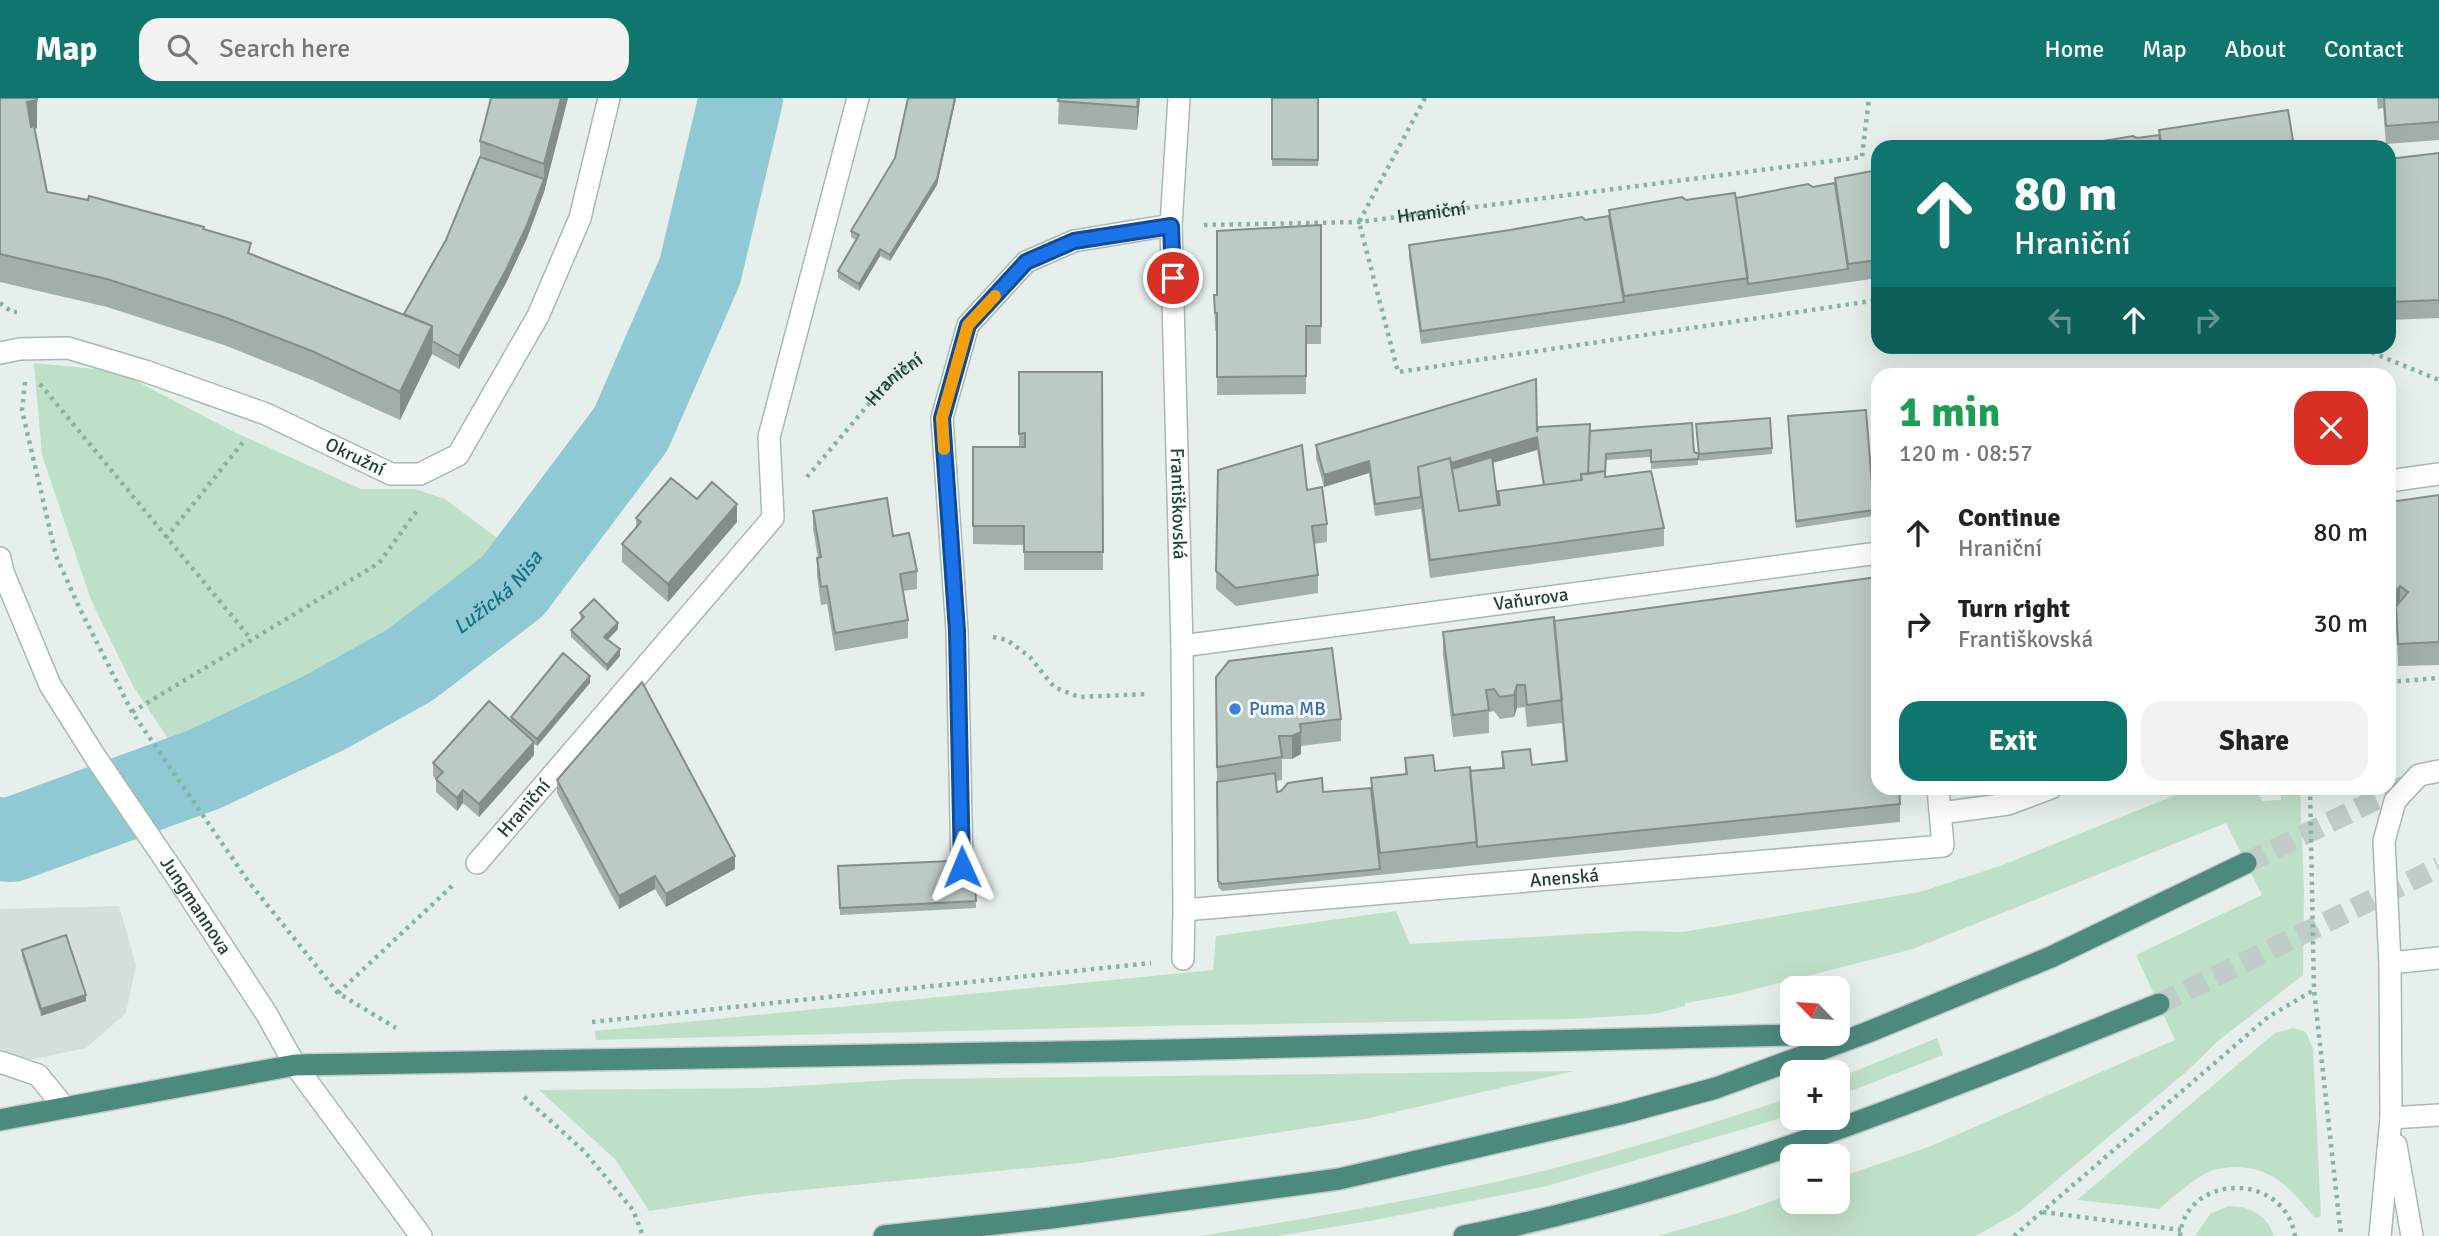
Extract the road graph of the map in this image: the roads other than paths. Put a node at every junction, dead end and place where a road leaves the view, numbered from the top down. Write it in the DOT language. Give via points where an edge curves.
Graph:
graph roads {
  1 [pos="609,98"];
  2 [pos="858,98"];
  3 [pos="1179,98"];
  4 [pos="1171,226"];
  5 [pos="0,353"];
  6 [pos="2439,474"];
  7 [pos="2396,480"];
  8 [pos="1871,553"];
  9 [pos="0,558"];
  10 [pos="1182,646"];
  11 [pos="2439,771"];
  12 [pos="1939,795"];
  13 [pos="2032,795"];
  14 [pos="1941,813"];
  15 [pos="477,863"];
  16 [pos="2246,863"];
  17 [pos="962,867"];
  18 [pos="1184,909"];
  19 [pos="2439,958"];
  20 [pos="1183,959"];
  21 [pos="2390,963"];
  22 [pos="2159,1004"];
  23 [pos="1866,1033"];
  24 [pos="1850,1034"];
  25 [pos="1780,1035"];
  26 [pos="0,1062"];
  27 [pos="295,1065"];
  28 [pos="65,1108"];
  29 [pos="2439,1115"];
  30 [pos="2391,1118"];
  31 [pos="0,1120"];
  32 [pos="421,1236"];
  33 [pos="884,1236"];
  34 [pos="1464,1236"];
  35 [pos="2380,1236"];
  36 [pos="2412,1236"];
  1 -- 5 [label="street, Okružní" via="580,218 538,316 458,455 420,474 391,474 266,414 68,348"];
  2 -- 15 [label="street, Hraniční" via="769,437 773,518"];
  3 -- 4 [label="street, Františkovská"];
  4 -- 10 [label="street, Františkovská"];
  4 -- 17 [label="street" via="1074,241 1026,262 968,325 942,418 957,631"];
  6 -- 7 [label="street"];
  8 -- 10 [label="street, Vaňurova"];
  9 -- 27 [label="street, Jungmannova" via="50,685 266,1013"];
  10 -- 18 [label="street, Františkovská"];
  11 -- 21 [label="street" via="2419,775 2395,801 2384,841"];
  12 -- 14 [label="street"];
  13 -- 14 [label="street" via="2008,804"];
  14 -- 18 [label="street, Anenská" via="1943,846"];
  16 -- 23 [label="highway" via="2051,957"];
  18 -- 20 [label="street, Františkovská"];
  19 -- 21 [label="street"];
  21 -- 30 [label="street"];
  22 -- 34 [label="highway" via="1940,1092 1722,1168 1533,1223"];
  23 -- 24 [label="highway"];
  23 -- 33 [label="highway" via="1703,1091 1624,1113 1339,1179"];
  25 -- 27 [label="highway"];
  26 -- 28 [label="street" via="38,1075"];
  27 -- 28 [label="highway"];
  27 -- 32 [label="street, Jungmannova"];
  28 -- 31 [label="highway"];
  29 -- 30 [label="street"];
  30 -- 35 [label="street"];
  30 -- 36 [label="street"];
}
